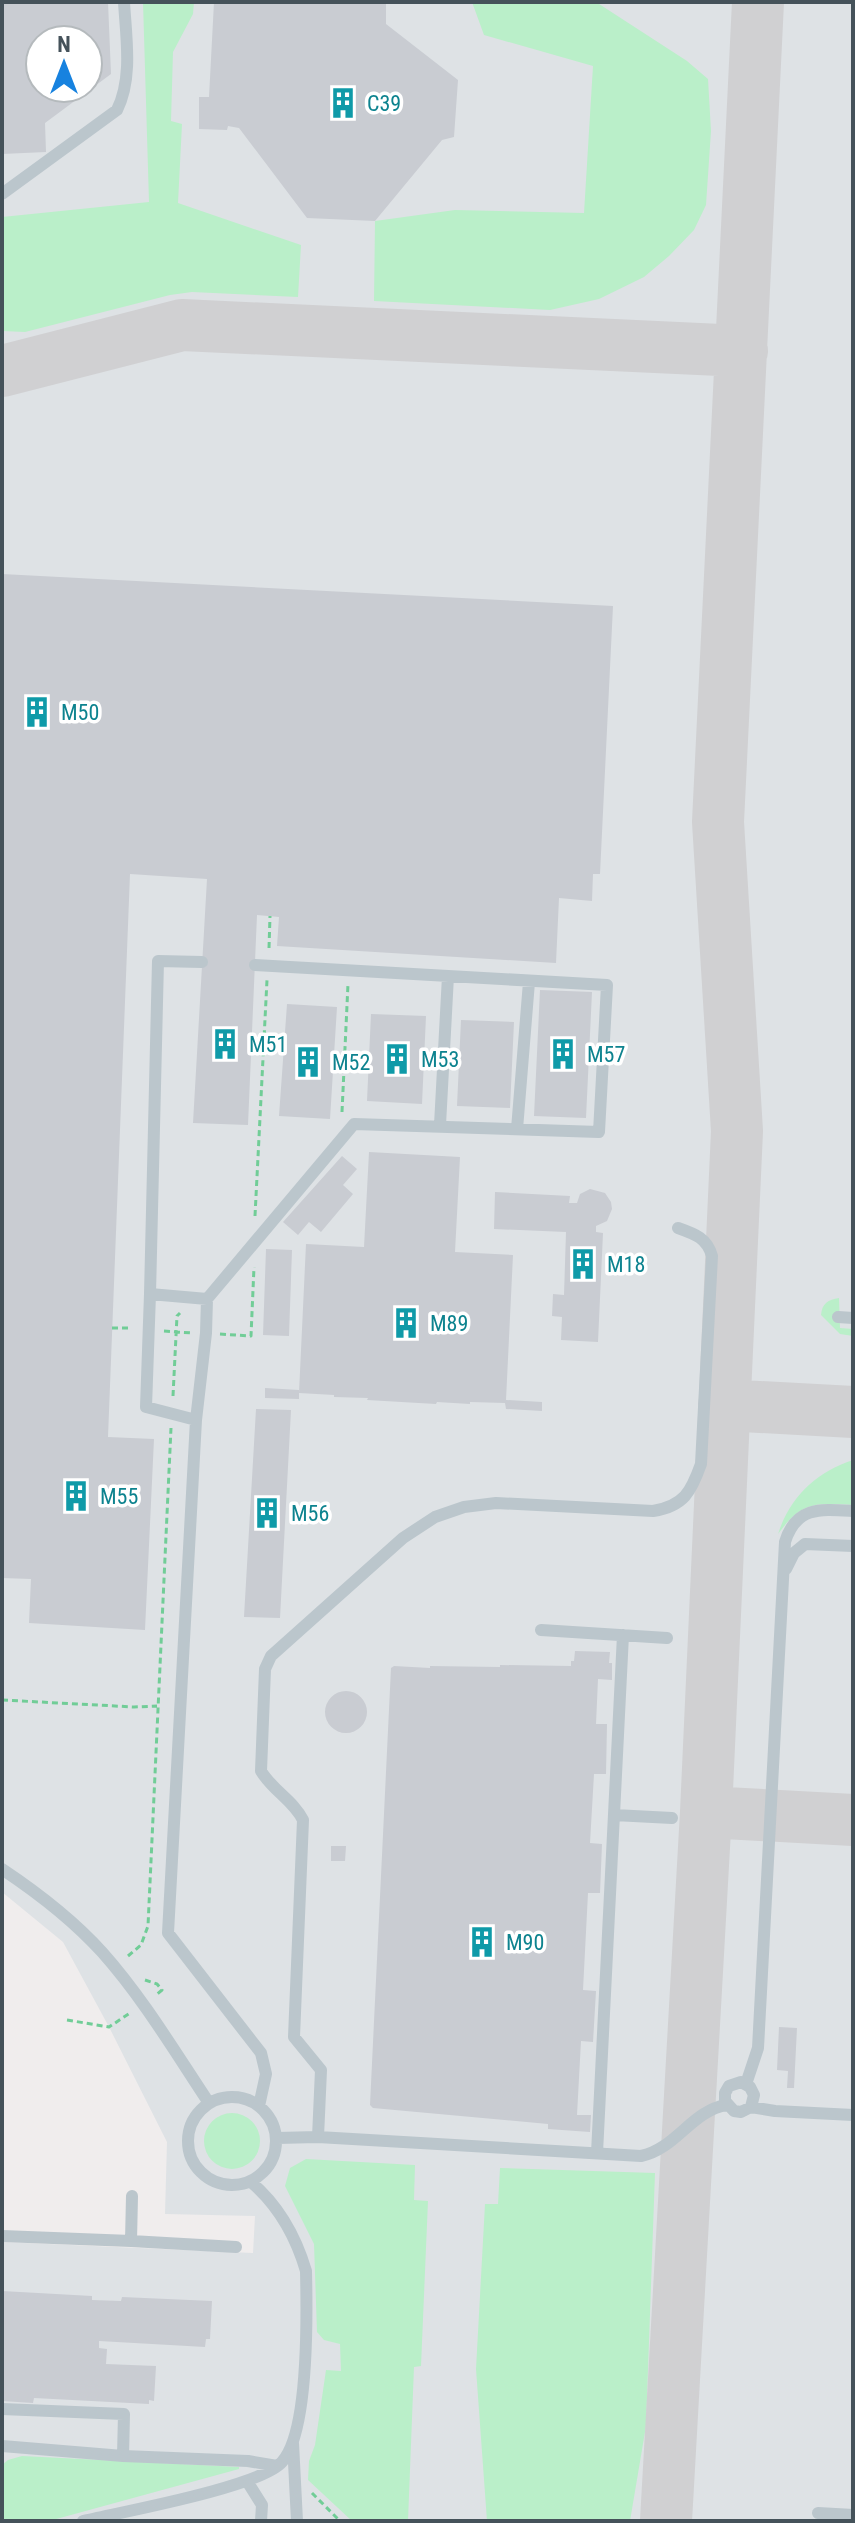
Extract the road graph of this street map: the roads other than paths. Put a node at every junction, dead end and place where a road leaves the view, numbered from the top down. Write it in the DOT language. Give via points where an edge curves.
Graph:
graph roads {
  1 [pos="124,2"];
  2 [pos="2,194"];
  3 [pos="202,962"];
  4 [pos="255,965"];
  5 [pos="448,976"];
  6 [pos="529,982"];
  7 [pos="440,1125"];
  8 [pos="517,1129"];
  9 [pos="678,1228"];
  10 [pos="150,1294"];
  11 [pos="207,1299"];
  12 [pos="838,1317"];
  13 [pos="853,1318"];
  14 [pos="196,1420"];
  15 [pos="853,1511"];
  16 [pos="853,1546"];
  17 [pos="783,1575"];
  18 [pos="541,1630"];
  19 [pos="623,1635"];
  20 [pos="667,1638"];
  21 [pos="614,1815"];
  22 [pos="672,1818"];
  23 [pos="2,1869"];
  24 [pos="746,2084"];
  25 [pos="209,2103"];
  26 [pos="727,2105"];
  27 [pos="259,2106"];
  28 [pos="751,2107"];
  29 [pos="853,2115"];
  30 [pos="318,2137"];
  31 [pos="277,2138"];
  32 [pos="597,2153"];
  33 [pos="251,2182"];
  34 [pos="132,2196"];
  35 [pos="2,2236"];
  36 [pos="131,2241"];
  37 [pos="236,2247"];
  38 [pos="2,2409"];
  39 [pos="293,2443"];
  40 [pos="2,2446"];
  41 [pos="123,2456"];
  42 [pos="277,2466"];
  43 [pos="247,2481"];
  44 [pos="818,2513"];
  45 [pos="853,2515"];
  46 [pos="83,2521"];
  47 [pos="261,2521"];
  48 [pos="297,2521"];
  1 -- 2 [label="lane" via="127,64 117,110"];
  3 -- 10 [label="lane" via="158,961"];
  4 -- 5 [label="lane"];
  5 -- 6 [label="lane"];
  5 -- 7 [label="lane"];
  6 -- 8 [label="lane"];
  6 -- 8 [label="lane" via="607,985 599,1132"];
  7 -- 8 [label="lane"];
  7 -- 11 [label="lane" via="354,1124"];
  9 -- 30 [label="lane" via="701,1237 712,1256 701,1464 682,1499 671,1508 653,1511 496,1503 435,1517 403,1538 271,1656 265,1669 261,1771 303,1820 294,2037 321,2070"];
  10 -- 11 [label="lane"];
  10 -- 14 [label="lane" via="146,1407"];
  11 -- 14 [label="lane"];
  12 -- 13 [label="lane"];
  14 -- 27 [label="lane" via="168,1933 261,2053 266,2074"];
  15 -- 17 [label="lane" via="812,1511 789,1527"];
  16 -- 17 [label="lane" via="805,1544"];
  17 -- 24 [label="lane" via="758,2048"];
  18 -- 19 [label="lane"];
  19 -- 20 [label="lane"];
  19 -- 21 [label="lane"];
  21 -- 22 [label="lane"];
  21 -- 32 [label="lane"];
  23 -- 25 [label="lane" via="102,1952"];
  24 -- 26 [label="lane" via="729,2086"];
  24 -- 28 [label="lane" via="754,2095"];
  25 -- 27 [label="lane" via="236,2097"];
  25 -- 33 [label="lane" via="187,2134 192,2161 200,2173 224,2186"];
  26 -- 28 [label="lane" via="741,2112"];
  26 -- 32 [label="lane" via="702,2115 656,2153"];
  27 -- 31 [label="lane"];
  28 -- 29 [label="lane"];
  30 -- 31 [label="lane"];
  30 -- 32 [label="lane"];
  31 -- 33 [label="lane" via="271,2164"];
  33 -- 39 [label="lane" via="285,2223 306,2271 302,2409"];
  34 -- 36 [label="lane"];
  35 -- 36 [label="lane"];
  36 -- 37 [label="lane"];
  38 -- 41 [label="lane" via="124,2414"];
  39 -- 42 [label="lane"];
  39 -- 48 [label="lane"];
  40 -- 41 [label="lane"];
  41 -- 42 [label="lane"];
  42 -- 43 [label="lane"];
  43 -- 46 [label="lane"];
  43 -- 47 [label="lane" via="262,2505"];
  44 -- 45 [label="lane"];
}
